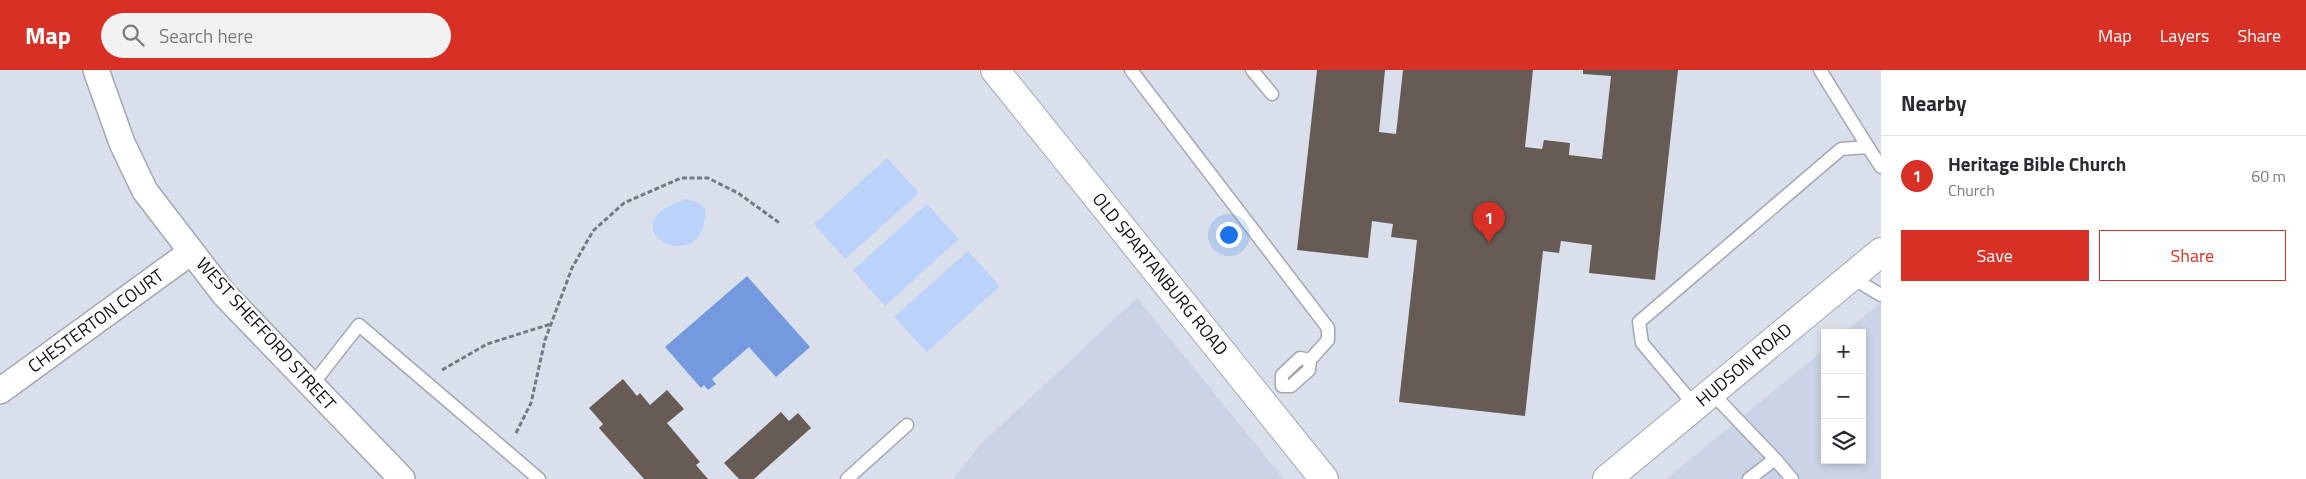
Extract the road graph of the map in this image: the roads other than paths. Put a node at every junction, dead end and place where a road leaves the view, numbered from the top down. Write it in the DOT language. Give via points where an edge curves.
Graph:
graph roads {
  1 [pos="96,70"];
  2 [pos="1131,70"];
  3 [pos="1252,70"];
  4 [pos="1820,70"];
  5 [pos="998,71"];
  6 [pos="1272,94"];
  7 [pos="1868,147"];
  8 [pos="1881,167"];
  9 [pos="191,252"];
  10 [pos="1881,252"];
  11 [pos="1851,277"];
  12 [pos="1881,295"];
  13 [pos="312,386"];
  14 [pos="0,391"];
  15 [pos="1273,395"];
  16 [pos="1703,399"];
  17 [pos="907,425"];
  18 [pos="1775,460"];
  19 [pos="402,479"];
  20 [pos="540,479"];
  21 [pos="847,479"];
  22 [pos="1324,479"];
  23 [pos="1607,479"];
  24 [pos="1750,479"];
  25 [pos="1792,479"];
  1 -- 9 [label="street, WEST SHEFFORD STREET" via="122,143 145,191"];
  2 -- 15 [label="lane" via="1328,328 1328,340 1310,360 1300,358 1282,375"];
  3 -- 6 [label="lane"];
  4 -- 7 [label="lane"];
  5 -- 15 [label="street, OLD SPARTANBURG ROAD"];
  7 -- 8 [label="lane"];
  7 -- 16 [label="lane" via="1841,148 1639,322 1642,343"];
  9 -- 13 [label="street, WEST SHEFFORD STREET" via="224,294"];
  9 -- 14 [label="street, CHESTERTON COURT"];
  10 -- 11 [label="street, HUDSON ROAD"];
  11 -- 12 [label="lane"];
  11 -- 16 [label="street, HUDSON ROAD"];
  13 -- 19 [label="street, WEST SHEFFORD STREET"];
  13 -- 20 [label="lane" via="359,325"];
  15 -- 22 [label="street, OLD SPARTANBURG ROAD"];
  16 -- 18 [label="lane"];
  16 -- 23 [label="street, HUDSON ROAD"];
  17 -- 21 [label="lane"];
  18 -- 24 [label="lane"];
  18 -- 25 [label="lane"];
}
